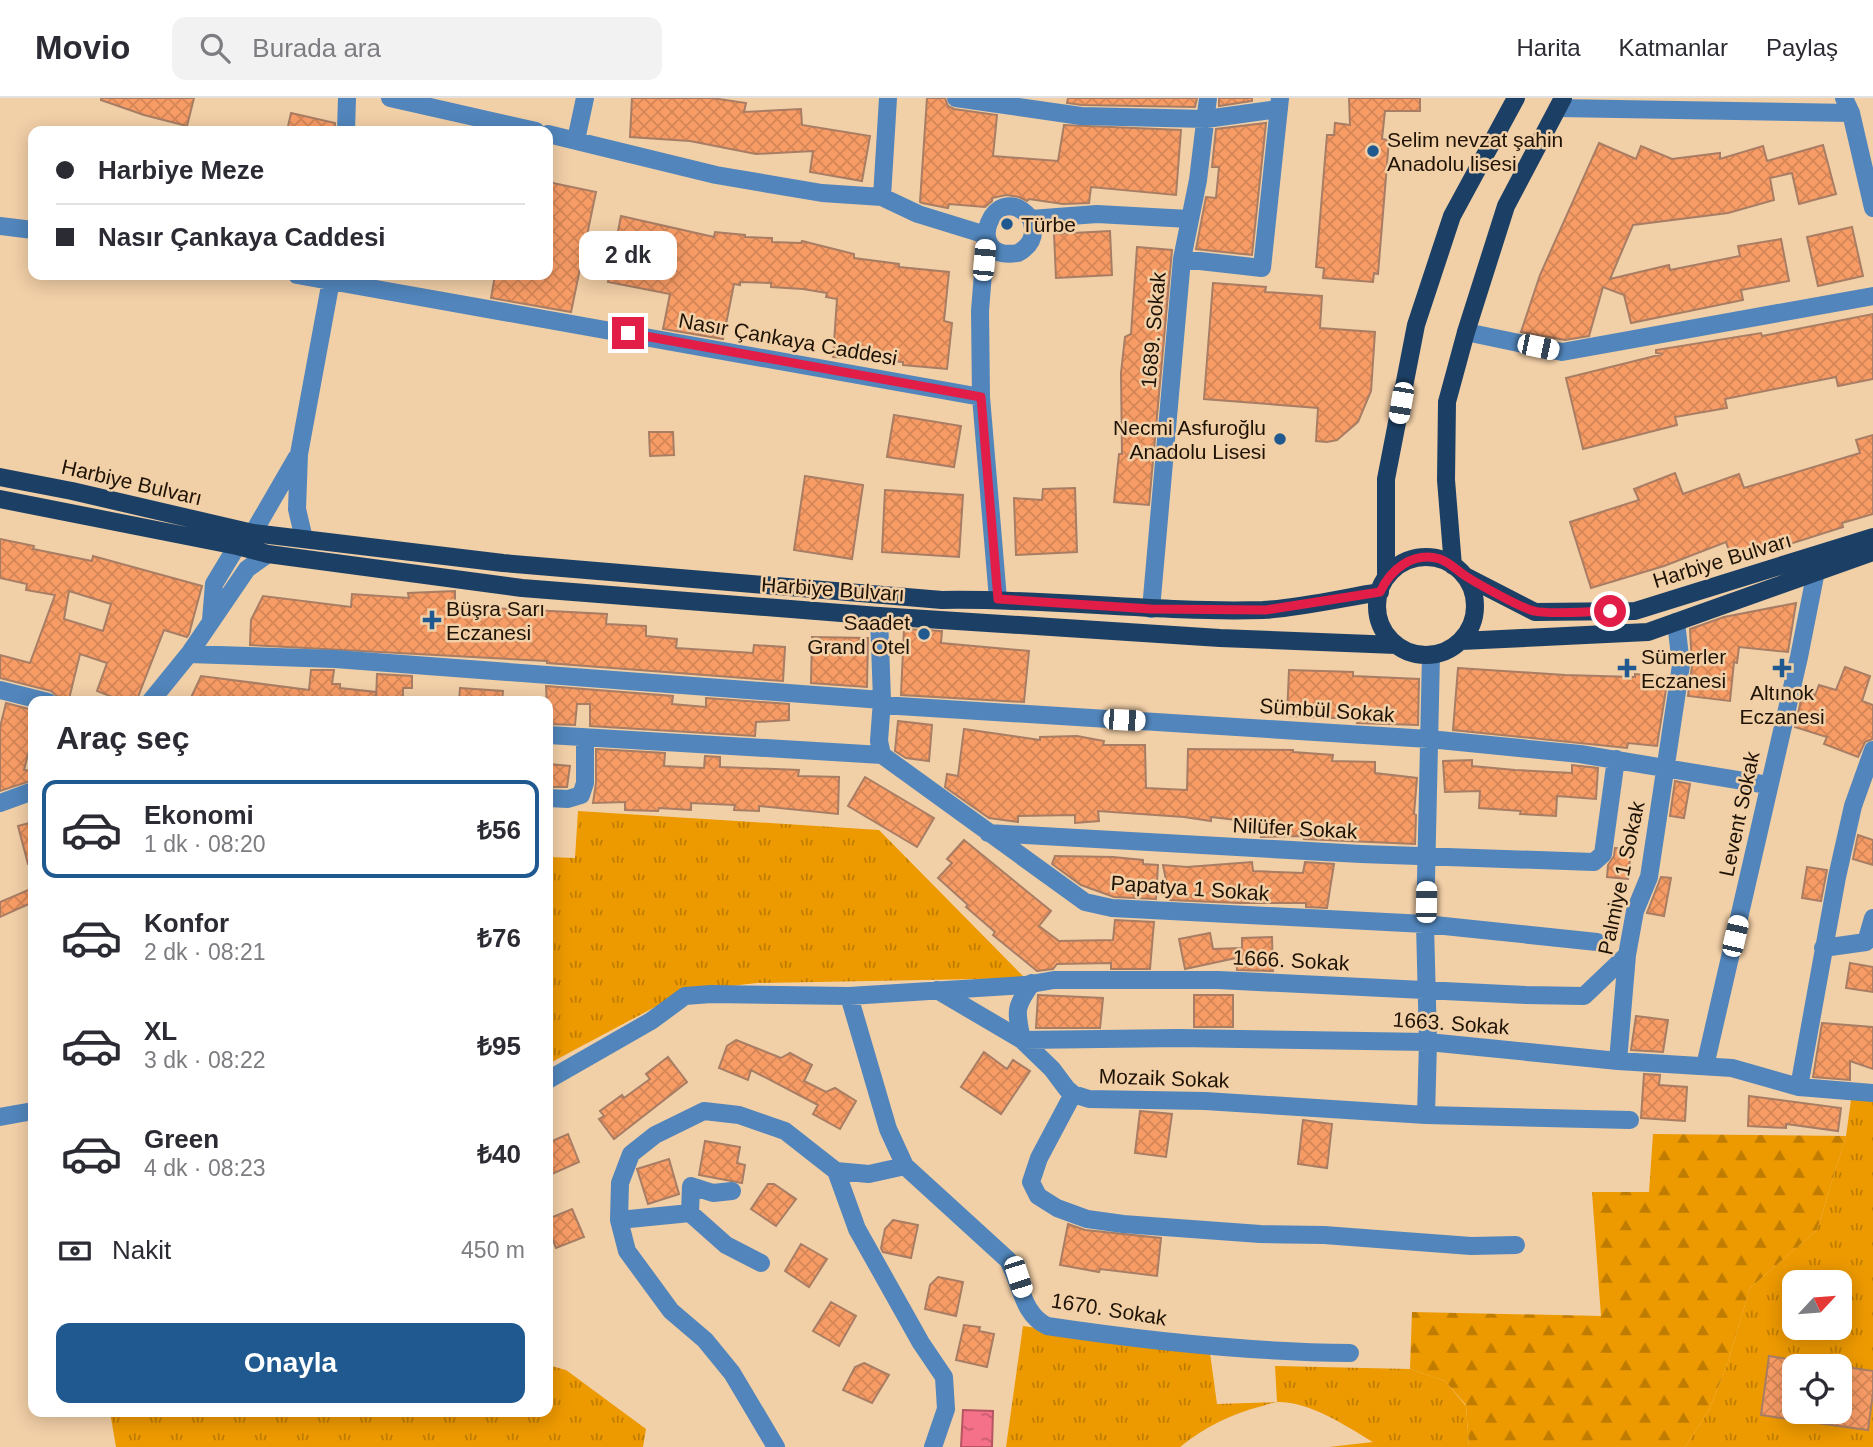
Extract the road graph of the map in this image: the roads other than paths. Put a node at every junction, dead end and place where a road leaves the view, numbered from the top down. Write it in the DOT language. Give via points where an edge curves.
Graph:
graph roads {
  1 [pos="348,98"];
  2 [pos="390,98"];
  3 [pos="585,98"];
  4 [pos="888,98"];
  5 [pos="956,98"];
  6 [pos="1208,98"];
  7 [pos="1516,98"];
  8 [pos="1279,103"];
  9 [pos="1561,103"];
  10 [pos="1847,106"];
  11 [pos="1206,119"];
  12 [pos="346,126"];
  13 [pos="514,126"];
  14 [pos="553,135"];
  15 [pos="576,140"];
  16 [pos="882,197"];
  17 [pos="1873,208"];
  18 [pos="1031,219"];
  19 [pos="1189,219"];
  20 [pos="0,226"];
  21 [pos="28,229"];
  22 [pos="986,235"];
  23 [pos="1182,258"];
  24 [pos="332,280"];
  25 [pos="338,280"];
  26 [pos="1873,296"];
  27 [pos="1466,332"];
  28 [pos="981,397"];
  29 [pos="299,454"];
  30 [pos="0,477"];
  31 [pos="0,499"];
  32 [pos="253,533"];
  33 [pos="1873,537"];
  34 [pos="304,539"];
  35 [pos="237,546"];
  36 [pos="1873,552"];
  37 [pos="268,554"];
  38 [pos="1459,571"];
  39 [pos="1816,571"];
  40 [pos="1383,585"];
  41 [pos="998,599"];
  42 [pos="1151,609"];
  43 [pos="879,616"];
  44 [pos="211,620"];
  45 [pos="1676,622"];
  46 [pos="1461,641"];
  47 [pos="1396,645"];
  48 [pos="189,654"];
  49 [pos="1431,655"];
  50 [pos="0,690"];
  51 [pos="155,696"];
  52 [pos="28,697"];
  53 [pos="882,702"];
  54 [pos="553,736"];
  55 [pos="585,738"];
  56 [pos="1429,739"];
  57 [pos="1873,750"];
  58 [pos="882,755"];
  59 [pos="1616,759"];
  60 [pos="1665,766"];
  61 [pos="1768,785"];
  62 [pos="28,793"];
  63 [pos="553,798"];
  64 [pos="0,803"];
  65 [pos="988,833"];
  66 [pos="1427,857"];
  67 [pos="1873,918"];
  68 [pos="1425,924"];
  69 [pos="1597,942"];
  70 [pos="1823,948"];
  71 [pos="1627,955"];
  72 [pos="1032,983"];
  73 [pos="1426,989"];
  74 [pos="937,990"];
  75 [pos="849,996"];
  76 [pos="1022,1040"];
  77 [pos="1427,1042"];
  78 [pos="1618,1061"];
  79 [pos="1705,1066"];
  80 [pos="553,1077"];
  81 [pos="1799,1087"];
  82 [pos="1873,1093"];
  83 [pos="1073,1094"];
  84 [pos="28,1112"];
  85 [pos="1426,1115"];
  86 [pos="0,1118"];
  87 [pos="1630,1120"];
  88 [pos="905,1166"];
  89 [pos="836,1171"];
  90 [pos="732,1191"];
  91 [pos="690,1213"];
  92 [pos="619,1220"];
  93 [pos="1516,1245"];
  94 [pos="761,1263"];
  95 [pos="1350,1353"];
  96 [pos="776,1447"];
  97 [pos="933,1447"];
  1 -- 12 [label="street"];
  2 -- 13 [label="street"];
  3 -- 15 [label="street"];
  4 -- 16 [label="street"];
  5 -- 11 [label="street" via="1081,116"];
  6 -- 11 [label="street, 1689. Sokak"];
  7 -- 40 [label="main road" via="1452,216 1416,325 1386,479"];
  8 -- 11 [label="street"];
  8 -- 23 [label="street" via="1262,268"];
  9 -- 10 [label="street"];
  9 -- 27 [label="main road" via="1506,206"];
  10 -- 17 [label="street"];
  11 -- 19 [label="street, 1689. Sokak"];
  14 -- 15 [label="street"];
  15 -- 16 [label="street" via="716,175 822,193"];
  16 -- 22 [label="street" via="918,214"];
  18 -- 19 [label="street" via="1097,214"];
  18 -- 22 [label="street" via="1020,209 998,209 988,220"];
  18 -- 22 [label="street" via="1031,243 1018,253 994,249"];
  19 -- 23 [label="street, 1689. Sokak"];
  20 -- 21 [label="street"];
  22 -- 28 [label="street" via="980,311"];
  23 -- 42 [label="street, 1689. Sokak"];
  24 -- 29 [label="street"];
  25 -- 28 [label="street, Nasır Çankaya Caddesi"];
  26 -- 27 [label="street" via="1562,352"];
  27 -- 38 [label="main road" via="1447,402 1446,481"];
  28 -- 41 [label="street"];
  29 -- 32 [label="street"];
  29 -- 34 [label="street" via="297,509"];
  30 -- 32 [label="main road, Harbiye Bulvarı"];
  31 -- 35 [label="main road, Harbiye Bulvarı"];
  32 -- 34 [label="main road, Harbiye Bulvarı"];
  32 -- 35 [label="main road"];
  32 -- 37 [label="main road"];
  33 -- 38 [label="main road, Harbiye Bulvarı" via="1635,611 1535,612"];
  34 -- 37 [label="main road, Harbiye Bulvarı"];
  34 -- 41 [label="main road, Harbiye Bulvarı" via="503,563 942,600"];
  35 -- 37 [label="main road, Harbiye Bulvarı"];
  35 -- 44 [label="street" via="214,584"];
  36 -- 39 [label="main road, Harbiye Bulvarı"];
  37 -- 43 [label="main road, Harbiye Bulvarı" via="522,588"];
  37 -- 44 [label="street" via="247,569"];
  38 -- 40 [label="main road, Harbiye Bulvarı" via="1440,559 1417,559 1397,567"];
  38 -- 46 [label="main road" via="1472,588 1475,609"];
  39 -- 45 [label="main road, Harbiye Bulvarı"];
  39 -- 61 [label="street, Levent Sokak"];
  40 -- 42 [label="main road, Harbiye Bulvarı" via="1266,610"];
  40 -- 47 [label="main road" via="1380,621"];
  41 -- 42 [label="main road, Harbiye Bulvarı"];
  43 -- 47 [label="main road, Harbiye Bulvarı"];
  43 -- 53 [label="street"];
  44 -- 48 [label="street"];
  45 -- 46 [label="main road, Harbiye Bulvarı" via="1648,632"];
  45 -- 60 [label="street, Palmiye 1 Sokak" via="1681,665"];
  46 -- 49 [label="main road, Harbiye Bulvarı"];
  47 -- 49 [label="main road, Harbiye Bulvarı"];
  48 -- 51 [label="street"];
  48 -- 53 [label="street, Sümbül Sokak" via="335,659"];
  49 -- 56 [label="street"];
  50 -- 52 [label="street"];
  53 -- 56 [label="street, Sümbül Sokak"];
  53 -- 58 [label="street"];
  54 -- 55 [label="street"];
  55 -- 58 [label="street"];
  55 -- 63 [label="street" via="581,795"];
  56 -- 59 [label="street, Sümbül Sokak"];
  56 -- 66 [label="street"];
  57 -- 70 [label="street" via="1853,806"];
  58 -- 65 [label="street, Papatya 1 Sokak"];
  59 -- 60 [label="street, Sümbül Sokak"];
  59 -- 66 [label="street, Nilüfer Sokak" via="1600,859"];
  60 -- 61 [label="street, Sümbül Sokak"];
  60 -- 71 [label="street, Palmiye 1 Sokak" via="1648,877 1634,911"];
  61 -- 79 [label="street, Levent Sokak"];
  62 -- 64 [label="street"];
  65 -- 66 [label="street, Nilüfer Sokak"];
  65 -- 68 [label="street, Papatya 1 Sokak" via="1085,902 1138,909"];
  66 -- 68 [label="street"];
  67 -- 70 [label="street" via="1866,942"];
  68 -- 69 [label="street, Papatya 1 Sokak"];
  68 -- 73 [label="street"];
  70 -- 81 [label="street"];
  71 -- 73 [label="street, 1666. Sokak" via="1584,996"];
  71 -- 78 [label="street, Palmiye 1 Sokak"];
  72 -- 73 [label="street, 1666. Sokak" via="1218,980"];
  72 -- 74 [label="street, 1666. Sokak"];
  72 -- 76 [label="street" via="1018,1003"];
  73 -- 77 [label="street"];
  74 -- 75 [label="street"];
  74 -- 76 [label="street, Mozaik Sokak"];
  75 -- 80 [label="street" via="685,996"];
  75 -- 88 [label="street, 1670. Sokak" via="888,1129"];
  76 -- 77 [label="street, 1663. Sokak"];
  76 -- 83 [label="street, Mozaik Sokak"];
  77 -- 78 [label="street, 1663. Sokak"];
  77 -- 85 [label="street"];
  78 -- 79 [label="street, 1663. Sokak"];
  79 -- 81 [label="street, 1663. Sokak" via="1732,1068"];
  81 -- 82 [label="street, 1663. Sokak"];
  83 -- 85 [label="street, Mozaik Sokak" via="1089,1099 1205,1101"];
  83 -- 93 [label="street" via="1031,1182 1038,1196 1072,1215 1124,1224 1260,1234"];
  84 -- 86 [label="street"];
  85 -- 87 [label="street, Mozaik Sokak"];
  88 -- 89 [label="street" via="869,1174"];
  88 -- 95 [label="street, 1670. Sokak" via="1008,1260 1031,1315 1047,1326 1203,1345"];
  89 -- 92 [label="street" via="785,1131 739,1115 704,1111 655,1135 631,1154 620,1183"];
  89 -- 97 [label="street" via="857,1229 944,1377 946,1409"];
  90 -- 91 [label="street" via="713,1193 691,1186"];
  91 -- 92 [label="street"];
  91 -- 94 [label="street" via="726,1245"];
  92 -- 96 [label="street" via="627,1251 671,1311 705,1340 732,1373"];
}
